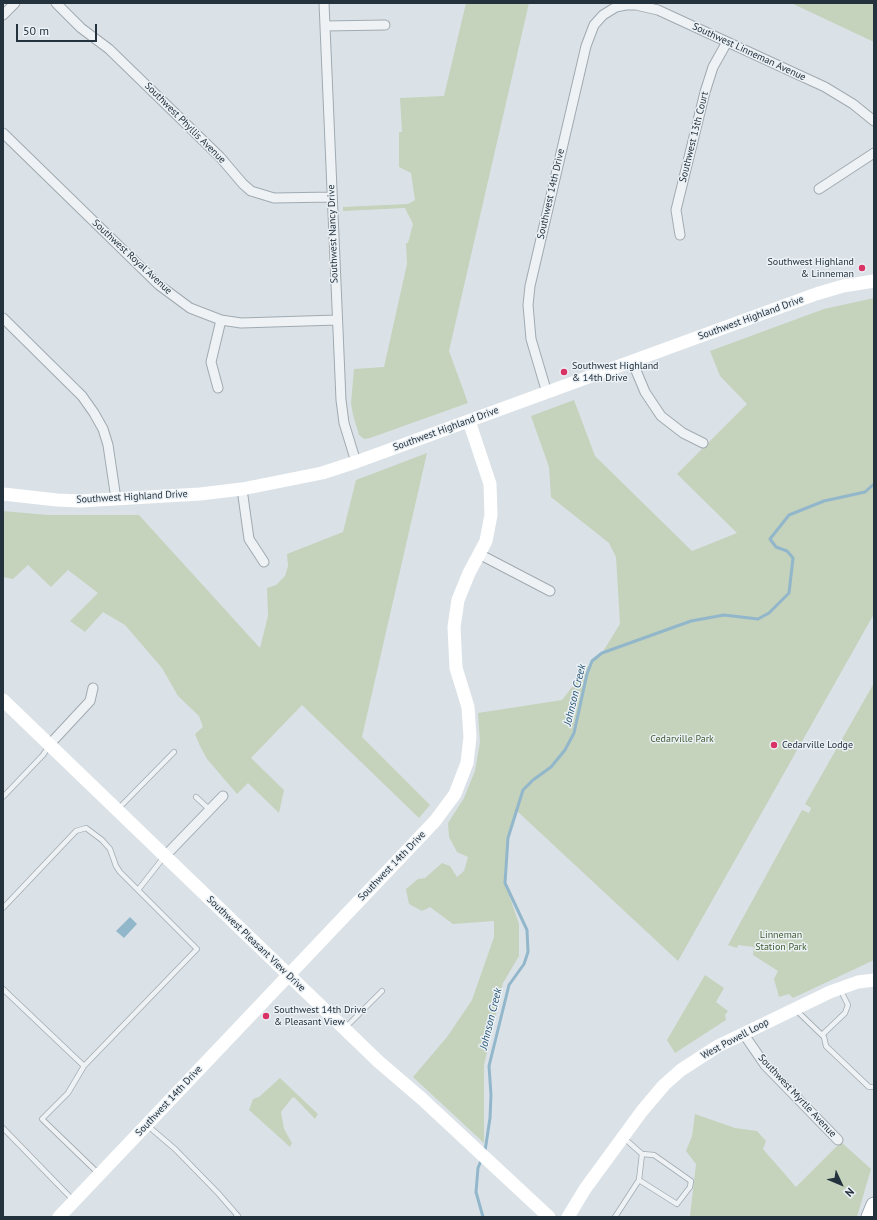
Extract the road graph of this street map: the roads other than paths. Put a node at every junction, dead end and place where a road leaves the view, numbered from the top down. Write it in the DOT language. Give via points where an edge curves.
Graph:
graph roads {
  1 [pos="15,3"];
  2 [pos="56,3"];
  3 [pos="324,3"];
  4 [pos="616,7"];
  5 [pos="3,15"];
  6 [pos="385,25"];
  7 [pos="325,26"];
  8 [pos="727,42"];
  9 [pos="874,121"];
  10 [pos="3,133"];
  11 [pos="874,153"];
  12 [pos="819,189"];
  13 [pos="332,197"];
  14 [pos="680,235"];
  15 [pos="874,281"];
  16 [pos="3,318"];
  17 [pos="221,320"];
  18 [pos="337,320"];
  19 [pos="632,362"];
  20 [pos="218,388"];
  21 [pos="547,392"];
  22 [pos="469,421"];
  23 [pos="703,443"];
  24 [pos="356,462"];
  25 [pos="242,489"];
  26 [pos="3,494"];
  27 [pos="116,499"];
  28 [pos="479,554"];
  29 [pos="264,562"];
  30 [pos="550,591"];
  31 [pos="93,688"];
  32 [pos="4,702"];
  33 [pos="50,744"];
  34 [pos="174,752"];
  35 [pos="3,796"];
  36 [pos="223,796"];
  37 [pos="196,797"];
  38 [pos="118,810"];
  39 [pos="210,810"];
  40 [pos="166,856"];
  41 [pos="138,890"];
  42 [pos="3,908"];
  43 [pos="288,976"];
  44 [pos="874,980"];
  45 [pos="840,988"];
  46 [pos="3,989"];
  47 [pos="382,991"];
  48 [pos="795,1008"];
  49 [pos="345,1029"];
  50 [pos="743,1033"];
  51 [pos="822,1035"];
  52 [pos="84,1066"];
  53 [pos="874,1087"];
  54 [pos="147,1124"];
  55 [pos="3,1128"];
  56 [pos="622,1137"];
  57 [pos="838,1140"];
  58 [pos="642,1154"];
  59 [pos="99,1174"];
  60 [pos="639,1180"];
  61 [pos="74,1202"];
  62 [pos="874,1205"];
  63 [pos="59,1217"];
  64 [pos="236,1217"];
  65 [pos="549,1217"];
  66 [pos="568,1217"];
  67 [pos="615,1217"];
  68 [pos="870,1217"];
  1 -- 5 [label="street"];
  2 -- 13 [label="street, Southwest Phyllis Avenue" via="81,28 109,49 220,157 251,191 274,198"];
  3 -- 7 [label="street, Southwest Nancy Drive"];
  4 -- 8 [label="street, Southwest Linneman Avenue" via="636,5 658,10"];
  4 -- 21 [label="street, Southwest 14th Drive" via="603,15 594,25 587,41 530,286 528,305 531,339"];
  6 -- 7 [label="street"];
  7 -- 13 [label="street, Southwest Nancy Drive"];
  8 -- 9 [label="street, Southwest Linneman Avenue" via="825,87"];
  8 -- 14 [label="street, Southwest 13th Court" via="704,92 676,210"];
  10 -- 17 [label="street, Southwest Royal Avenue" via="159,285 190,308"];
  11 -- 12 [label="street"];
  13 -- 18 [label="street, Southwest Nancy Drive"];
  15 -- 19 [label="street, Southwest Highland Drive" via="816,294"];
  16 -- 27 [label="street" via="82,396 94,413 108,445"];
  17 -- 18 [label="street, Southwest Royal Avenue" via="256,324"];
  17 -- 20 [label="street" via="211,362"];
  18 -- 24 [label="street, Southwest Nancy Drive" via="342,412"];
  19 -- 21 [label="street, Southwest Highland Drive"];
  19 -- 23 [label="street" via="645,392 662,416 682,433"];
  21 -- 22 [label="street, Southwest Highland Drive"];
  22 -- 24 [label="street, Southwest Highland Drive"];
  22 -- 28 [label="street, Southwest 14th Drive" via="486,469 492,499 489,529"];
  24 -- 25 [label="street, Southwest Highland Drive" via="286,482"];
  25 -- 27 [label="street, Southwest Highland Drive"];
  25 -- 29 [label="street" via="249,539"];
  26 -- 27 [label="street, Southwest Highland Drive" via="57,500"];
  28 -- 30 [label="street"];
  28 -- 43 [label="street, Southwest 14th Drive" via="458,600 454,627 456,668 468,707 470,736 467,764 455,794 435,821"];
  31 -- 33 [label="street" via="90,701"];
  32 -- 33 [label="street, Southwest Pleasant View Drive"];
  33 -- 35 [label="lane" via="43,755"];
  33 -- 38 [label="street, Southwest Pleasant View Drive"];
  34 -- 38 [label="lane"];
  36 -- 39 [label="street"];
  37 -- 39 [label="lane"];
  38 -- 40 [label="street, Southwest Pleasant View Drive"];
  39 -- 40 [label="street"];
  40 -- 41 [label="lane"];
  40 -- 43 [label="street, Southwest Pleasant View Drive"];
  41 -- 42 [label="lane" via="120,872 113,853 106,844 86,828 80,828"];
  41 -- 52 [label="lane" via="197,949"];
  43 -- 49 [label="street, Southwest Pleasant View Drive"];
  43 -- 54 [label="street, Southwest 14th Drive"];
  44 -- 45 [label="street, West Powell Loop"];
  45 -- 48 [label="street, West Powell Loop"];
  45 -- 51 [label="lane" via="848,1005 845,1013"];
  46 -- 52 [label="lane"];
  47 -- 49 [label="lane"];
  48 -- 50 [label="street, West Powell Loop"];
  48 -- 51 [label="lane"];
  49 -- 65 [label="street, Southwest Pleasant View Drive"];
  50 -- 56 [label="street, West Powell Loop" via="703,1055 673,1077 645,1106"];
  50 -- 57 [label="street, Southwest Myrtle Avenue" via="765,1064"];
  51 -- 53 [label="lane" via="826,1046 870,1087"];
  52 -- 59 [label="lane" via="72,1088 42,1119"];
  54 -- 59 [label="street, Southwest 14th Drive"];
  54 -- 64 [label="lane" via="175,1149 238,1216"];
  55 -- 61 [label="lane"];
  56 -- 58 [label="lane"];
  56 -- 66 [label="street, West Powell Loop"];
  58 -- 60 [label="lane"];
  58 -- 60 [label="lane" via="654,1156 691,1181 690,1187 677,1204"];
  59 -- 61 [label="street, Southwest 14th Drive"];
  60 -- 67 [label="lane"];
  61 -- 63 [label="street, Southwest 14th Drive"];
  62 -- 68 [label="main road"];
}
